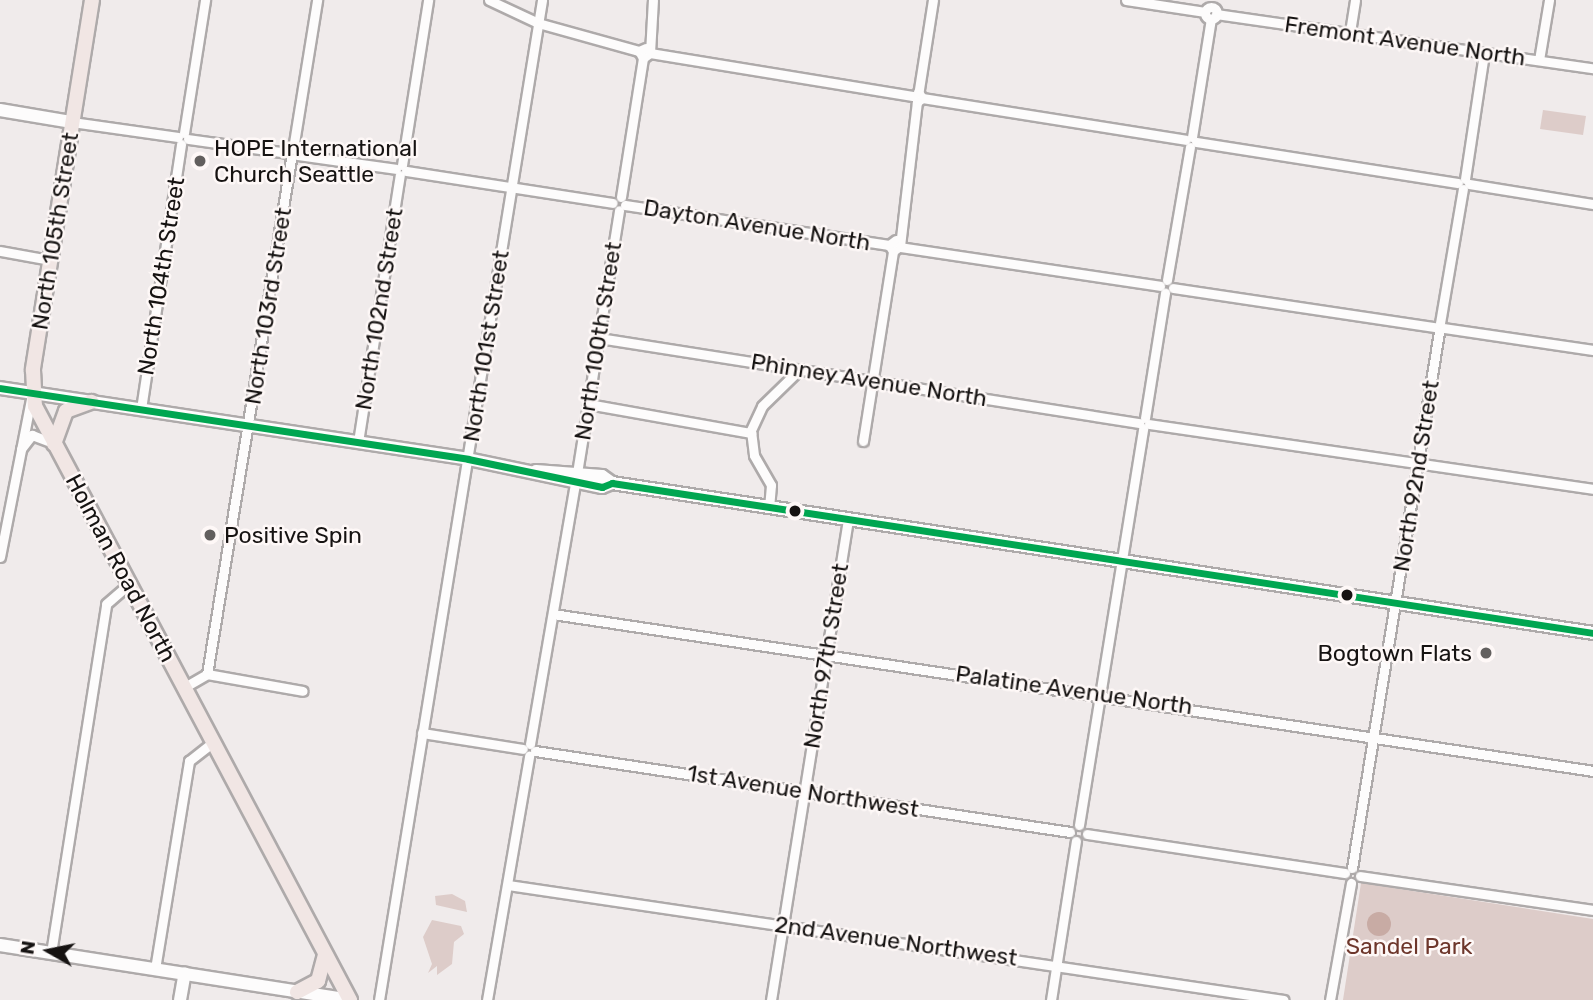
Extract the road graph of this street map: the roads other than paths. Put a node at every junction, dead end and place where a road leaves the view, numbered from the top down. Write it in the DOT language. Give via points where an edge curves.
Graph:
graph roads {
  1 [pos="92,0"];
  2 [pos="205,0"];
  3 [pos="317,0"];
  4 [pos="428,0"];
  5 [pos="489,0"];
  6 [pos="542,0"];
  7 [pos="653,0"];
  8 [pos="933,0"];
  9 [pos="1126,0"];
  10 [pos="1355,0"];
  11 [pos="1549,0"];
  12 [pos="1212,10"];
  13 [pos="538,23"];
  14 [pos="1350,33"];
  15 [pos="644,53"];
  16 [pos="1484,53"];
  17 [pos="1539,60"];
  18 [pos="1593,68"];
  19 [pos="917,97"];
  20 [pos="0,110"];
  21 [pos="72,122"];
  22 [pos="183,138"];
  23 [pos="1191,141"];
  24 [pos="292,154"];
  25 [pos="401,170"];
  26 [pos="1464,184"];
  27 [pos="511,187"];
  28 [pos="620,204"];
  29 [pos="1593,204"];
  30 [pos="894,246"];
  31 [pos="0,251"];
  32 [pos="50,260"];
  33 [pos="1166,287"];
  34 [pos="1440,328"];
  35 [pos="599,338"];
  36 [pos="1593,350"];
  37 [pos="800,369"];
  38 [pos="871,379"];
  39 [pos="0,388"];
  40 [pos="32,393"];
  41 [pos="91,401"];
  42 [pos="588,404"];
  43 [pos="141,409"];
  44 [pos="1144,423"];
  45 [pos="250,426"];
  46 [pos="751,433"];
  47 [pos="863,441"];
  48 [pos="358,442"];
  49 [pos="54,443"];
  50 [pos="468,459"];
  51 [pos="17,461"];
  52 [pos="1419,463"];
  53 [pos="576,478"];
  54 [pos="1593,489"];
  55 [pos="769,508"];
  56 [pos="848,519"];
  57 [pos="2,529"];
  58 [pos="0,557"];
  59 [pos="1122,561"];
  60 [pos="129,584"];
  61 [pos="1395,603"];
  62 [pos="554,614"];
  63 [pos="1593,633"];
  64 [pos="827,654"];
  65 [pos="207,674"];
  66 [pos="183,688"];
  67 [pos="303,691"];
  68 [pos="1100,695"];
  69 [pos="422,733"];
  70 [pos="1373,737"];
  71 [pos="212,743"];
  72 [pos="529,750"];
  73 [pos="1593,771"];
  74 [pos="804,792"];
  75 [pos="1079,825"];
  76 [pos="1070,832"];
  77 [pos="1087,834"];
  78 [pos="1076,841"];
  79 [pos="1349,871"];
  80 [pos="1360,876"];
  81 [pos="1351,883"];
  82 [pos="508,885"];
  83 [pos="1593,910"];
  84 [pos="784,924"];
  85 [pos="0,945"];
  86 [pos="51,953"];
  87 [pos="326,955"];
  88 [pos="1057,964"];
  89 [pos="155,969"];
  90 [pos="185,972"];
  91 [pos="297,992"];
  92 [pos="180,1000"];
  93 [pos="350,1000"];
  94 [pos="379,1000"];
  95 [pos="487,1000"];
  96 [pos="771,1000"];
  97 [pos="1051,1000"];
  98 [pos="1284,1000"];
  99 [pos="1330,1000"];
  1 -- 21 [label="main road, North 105th Street"];
  2 -- 22 [label="street, North 104th Street"];
  3 -- 24 [label="street, North 103rd Street"];
  4 -- 25 [label="street, North 102nd Street"];
  5 -- 13 [label="street"];
  6 -- 13 [label="street, North 101st Street"];
  7 -- 15 [label="street, North 100th Street"];
  8 -- 19 [label="street"];
  9 -- 12 [label="street, Fremont Avenue North"];
  10 -- 14 [label="street"];
  11 -- 17 [label="street"];
  12 -- 14 [label="street, Fremont Avenue North"];
  12 -- 23 [label="street"];
  13 -- 15 [label="street"];
  13 -- 27 [label="street, North 101st Street"];
  14 -- 16 [label="street, Fremont Avenue North"];
  15 -- 19 [label="street"];
  15 -- 28 [label="street, North 100th Street"];
  16 -- 17 [label="street, Fremont Avenue North"];
  16 -- 26 [label="street, North 92nd Street"];
  17 -- 18 [label="street, Fremont Avenue North"];
  19 -- 23 [label="street"];
  19 -- 30 [label="street"];
  20 -- 21 [label="main road, Dayton Avenue North"];
  21 -- 22 [label="street, Dayton Avenue North"];
  21 -- 32 [label="main road, North 105th Street"];
  22 -- 24 [label="street, Dayton Avenue North"];
  22 -- 43 [label="street, North 104th Street"];
  23 -- 26 [label="street"];
  23 -- 33 [label="street"];
  24 -- 25 [label="street, Dayton Avenue North"];
  24 -- 45 [label="street, North 103rd Street"];
  25 -- 27 [label="street, Dayton Avenue North"];
  25 -- 48 [label="street, North 102nd Street"];
  26 -- 29 [label="street"];
  26 -- 34 [label="street, North 92nd Street"];
  27 -- 28 [label="street, Dayton Avenue North"];
  27 -- 50 [label="street, North 101st Street"];
  28 -- 30 [label="street, Dayton Avenue North"];
  28 -- 35 [label="street, North 100th Street"];
  30 -- 33 [label="street, Dayton Avenue North"];
  30 -- 38 [label="street"];
  31 -- 32 [label="street"];
  32 -- 40 [label="main road, North 105th Street"];
  33 -- 34 [label="street, Dayton Avenue North"];
  33 -- 44 [label="street"];
  34 -- 36 [label="street, Dayton Avenue North"];
  34 -- 52 [label="street, North 92nd Street"];
  35 -- 37 [label="street, Phinney Avenue North"];
  35 -- 42 [label="street, North 100th Street"];
  37 -- 38 [label="street, Phinney Avenue North"];
  37 -- 46 [label="street" via="762,406"];
  38 -- 44 [label="street, Phinney Avenue North"];
  38 -- 47 [label="street"];
  39 -- 40 [label="main road"];
  40 -- 41 [label="main road"];
  40 -- 49 [label="main road, Holman Road North"];
  40 -- 51 [label="street, North 105th Street"];
  41 -- 43 [label="main road"];
  41 -- 49 [label="main road" via="66,411"];
  42 -- 46 [label="street"];
  42 -- 53 [label="street, North 100th Street"];
  43 -- 45 [label="main road"];
  44 -- 52 [label="street, Phinney Avenue North"];
  44 -- 59 [label="street"];
  45 -- 48 [label="main road"];
  45 -- 65 [label="street, North 103rd Street"];
  46 -- 55 [label="street" via="754,455 771,485"];
  48 -- 50 [label="main road"];
  49 -- 51 [label="street, North 105th Street" via="29,436"];
  49 -- 60 [label="main road, Holman Road North"];
  50 -- 53 [label="main road"];
  50 -- 69 [label="street, North 101st Street"];
  51 -- 57 [label="street, North 105th Street"];
  52 -- 54 [label="street, Phinney Avenue North"];
  52 -- 61 [label="street, North 92nd Street"];
  53 -- 55 [label="main road"];
  53 -- 62 [label="street, North 100th Street"];
  55 -- 56 [label="main road"];
  56 -- 59 [label="main road"];
  56 -- 64 [label="street, North 97th Street"];
  57 -- 58 [label="street, North 105th Street"];
  59 -- 61 [label="main road"];
  59 -- 68 [label="street"];
  60 -- 66 [label="main road, Holman Road North"];
  60 -- 86 [label="street" via="106,604"];
  61 -- 63 [label="main road"];
  61 -- 70 [label="street, North 92nd Street"];
  62 -- 64 [label="street, Palatine Avenue North"];
  62 -- 72 [label="street, North 100th Street"];
  64 -- 68 [label="street, Palatine Avenue North"];
  64 -- 74 [label="street, North 97th Street"];
  65 -- 66 [label="street"];
  65 -- 67 [label="street"];
  66 -- 71 [label="main road, Holman Road North"];
  68 -- 70 [label="street, Palatine Avenue North"];
  68 -- 75 [label="street"];
  69 -- 72 [label="street, 1st Avenue Northwest"];
  69 -- 94 [label="street, North 101st Street"];
  70 -- 73 [label="street, Palatine Avenue North"];
  70 -- 79 [label="street, North 92nd Street"];
  71 -- 87 [label="main road, Holman Road North"];
  71 -- 89 [label="street" via="189,761"];
  72 -- 74 [label="street, 1st Avenue Northwest"];
  72 -- 82 [label="street, North 100th Street"];
  74 -- 76 [label="street, 1st Avenue Northwest"];
  74 -- 84 [label="street, North 97th Street"];
  75 -- 76 [label="street"];
  75 -- 77 [label="street"];
  76 -- 78 [label="street"];
  77 -- 78 [label="street"];
  77 -- 79 [label="street"];
  78 -- 88 [label="street"];
  79 -- 80 [label="street"];
  79 -- 81 [label="street"];
  80 -- 81 [label="street"];
  80 -- 83 [label="street"];
  81 -- 99 [label="street"];
  82 -- 84 [label="street, 2nd Avenue Northwest"];
  82 -- 95 [label="street, North 100th Street"];
  84 -- 88 [label="street, 2nd Avenue Northwest"];
  84 -- 96 [label="street, North 97th Street"];
  85 -- 86 [label="main road"];
  86 -- 89 [label="main road"];
  87 -- 91 [label="main road" via="318,981"];
  87 -- 93 [label="main road, Holman Road North"];
  88 -- 97 [label="street"];
  88 -- 98 [label="street, 2nd Avenue Northwest"];
  89 -- 90 [label="main road"];
  90 -- 91 [label="main road"];
  90 -- 92 [label="main road"];
  91 -- 93 [label="main road"];
}
